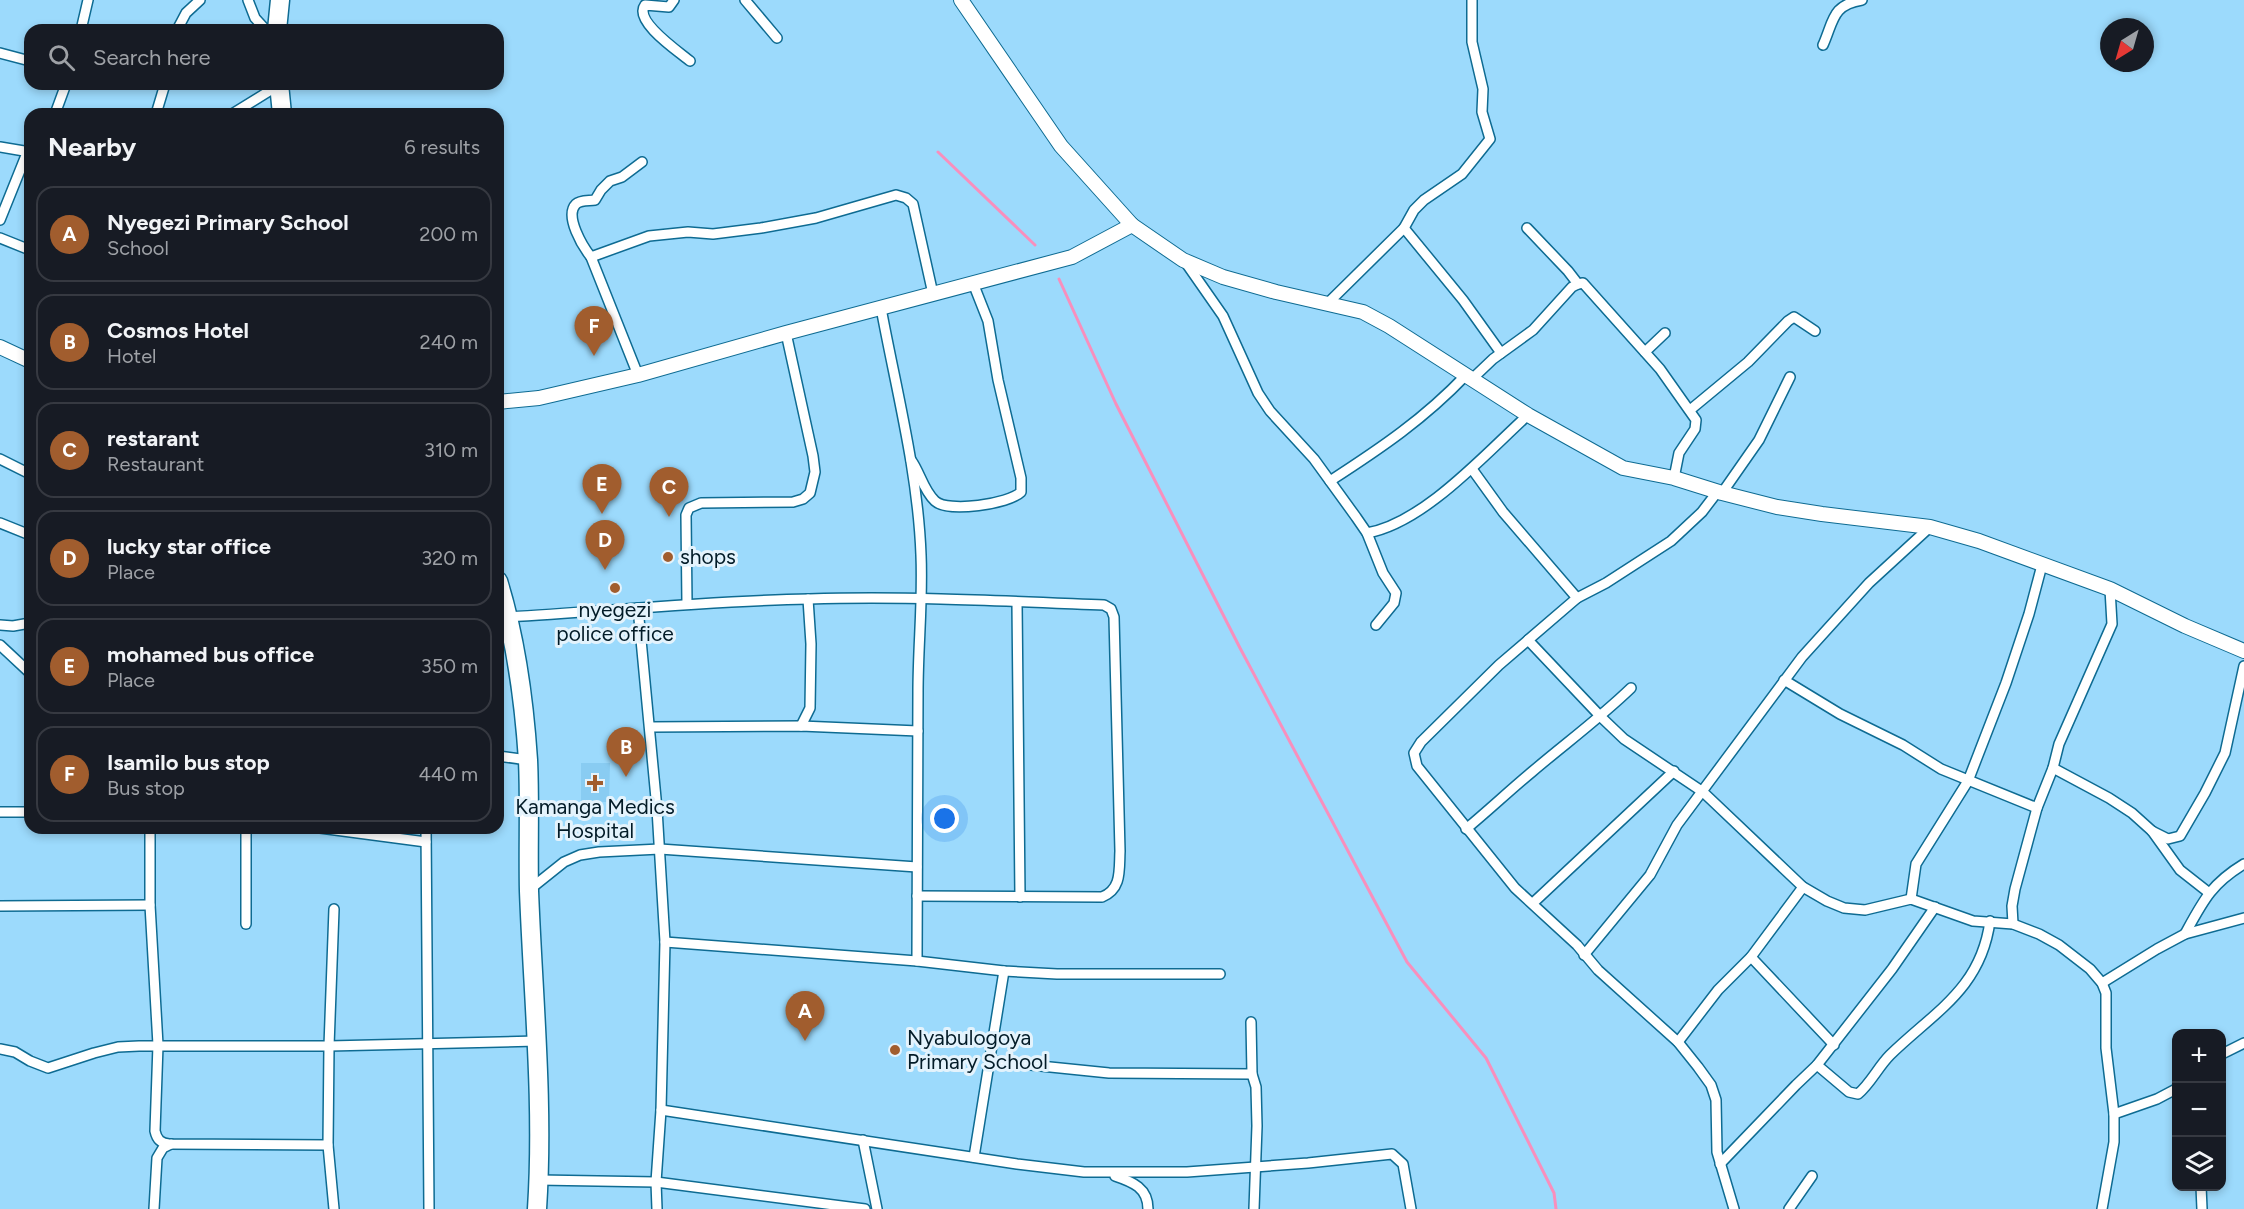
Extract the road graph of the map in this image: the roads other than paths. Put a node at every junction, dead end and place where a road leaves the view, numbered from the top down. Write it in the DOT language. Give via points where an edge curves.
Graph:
graph roads {
  1 [pos="88,0"];
  2 [pos="200,0"];
  3 [pos="248,0"];
  4 [pos="280,0"];
  5 [pos="674,0"];
  6 [pos="745,0"];
  7 [pos="961,0"];
  8 [pos="1472,0"];
  9 [pos="1862,0"];
  10 [pos="82,24"];
  11 [pos="180,24"];
  12 [pos="259,24"];
  13 [pos="277,24"];
  14 [pos="777,38"];
  15 [pos="1823,45"];
  16 [pos="0,52"];
  17 [pos="24,59"];
  18 [pos="690,61"];
  19 [pos="64,90"];
  20 [pos="164,90"];
  21 [pos="271,90"];
  22 [pos="280,90"];
  23 [pos="57,108"];
  24 [pos="159,108"];
  25 [pos="242,108"];
  26 [pos="281,108"];
  27 [pos="0,147"];
  28 [pos="24,151"];
  29 [pos="642,162"];
  30 [pos="24,164"];
  31 [pos="0,220"];
  32 [pos="1132,225"];
  33 [pos="1404,228"];
  34 [pos="1527,228"];
  35 [pos="0,238"];
  36 [pos="24,248"];
  37 [pos="591,257"];
  38 [pos="1183,260"];
  39 [pos="973,283"];
  40 [pos="1578,284"];
  41 [pos="933,294"];
  42 [pos="1328,303"];
  43 [pos="881,308"];
  44 [pos="1815,331"];
  45 [pos="786,333"];
  46 [pos="1665,333"];
  47 [pos="0,347"];
  48 [pos="1645,352"];
  49 [pos="1501,353"];
  50 [pos="24,357"];
  51 [pos="638,375"];
  52 [pos="1469,377"];
  53 [pos="1790,377"];
  54 [pos="504,401"];
  55 [pos="1690,410"];
  56 [pos="1528,415"];
  57 [pos="909,458"];
  58 [pos="0,459"];
  59 [pos="1472,469"];
  60 [pos="24,471"];
  61 [pos="1674,478"];
  62 [pos="1330,481"];
  63 [pos="1720,492"];
  64 [pos="4,525"];
  65 [pos="1930,527"];
  66 [pos="24,533"];
  67 [pos="1366,534"];
  68 [pos="0,535"];
  69 [pos="2042,565"];
  70 [pos="2110,589"];
  71 [pos="1576,598"];
  72 [pos="808,599"];
  73 [pos="922,599"];
  74 [pos="504,600"];
  75 [pos="1017,603"];
  76 [pos="687,604"];
  77 [pos="638,608"];
  78 [pos="509,616"];
  79 [pos="24,624"];
  80 [pos="0,625"];
  81 [pos="1376,625"];
  82 [pos="1528,640"];
  83 [pos="0,645"];
  84 [pos="2244,651"];
  85 [pos="2244,666"];
  86 [pos="24,667"];
  87 [pos="1785,681"];
  88 [pos="1631,688"];
  89 [pos="1601,717"];
  90 [pos="801,726"];
  91 [pos="650,727"];
  92 [pos="918,731"];
  93 [pos="504,757"];
  94 [pos="528,760"];
  95 [pos="2053,768"];
  96 [pos="1674,771"];
  97 [pos="1968,781"];
  98 [pos="1703,792"];
  99 [pos="2037,808"];
  100 [pos="0,812"];
  101 [pos="24,812"];
  102 [pos="1466,829"];
  103 [pos="2152,831"];
  104 [pos="150,834"];
  105 [pos="246,834"];
  106 [pos="365,834"];
  107 [pos="426,834"];
  108 [pos="426,842"];
  109 [pos="660,849"];
  110 [pos="2244,864"];
  111 [pos="917,867"];
  112 [pos="1803,887"];
  113 [pos="529,890"];
  114 [pos="2208,892"];
  115 [pos="917,896"];
  116 [pos="1020,897"];
  117 [pos="1911,899"];
  118 [pos="1533,903"];
  119 [pos="150,905"];
  120 [pos="0,906"];
  121 [pos="1935,907"];
  122 [pos="334,909"];
  123 [pos="2244,918"];
  124 [pos="1990,921"];
  125 [pos="246,924"];
  126 [pos="2013,924"];
  127 [pos="2185,934"];
  128 [pos="664,942"];
  129 [pos="1584,955"];
  130 [pos="1751,957"];
  131 [pos="917,961"];
  132 [pos="1004,970"];
  133 [pos="1220,974"];
  134 [pos="2102,983"];
  135 [pos="1251,1022"];
  136 [pos="537,1041"];
  137 [pos="1678,1042"];
  138 [pos="2244,1043"];
  139 [pos="158,1045"];
  140 [pos="427,1045"];
  141 [pos="1834,1045"];
  142 [pos="329,1046"];
  143 [pos="0,1049"];
  144 [pos="2226,1052"];
  145 [pos="991,1061"];
  146 [pos="1817,1065"];
  147 [pos="1252,1074"];
  148 [pos="2172,1091"];
  149 [pos="661,1110"];
  150 [pos="2114,1114"];
  151 [pos="863,1140"];
  152 [pos="171,1144"];
  153 [pos="328,1145"];
  154 [pos="974,1157"];
  155 [pos="1720,1164"];
  156 [pos="1256,1167"];
  157 [pos="1108,1173"];
  158 [pos="1812,1176"];
  159 [pos="539,1180"];
  160 [pos="656,1182"];
  161 [pos="2201,1191"];
  162 [pos="154,1209"];
  163 [pos="334,1209"];
  164 [pos="429,1209"];
  165 [pos="537,1209"];
  166 [pos="657,1209"];
  167 [pos="865,1209"];
  168 [pos="877,1209"];
  169 [pos="1148,1209"];
  170 [pos="1254,1209"];
  171 [pos="1411,1209"];
  172 [pos="1734,1209"];
  173 [pos="1789,1209"];
  174 [pos="2102,1209"];
  175 [pos="2202,1209"];
  1 -- 10 [label="street"];
  2 -- 11 [label="street"];
  3 -- 12 [label="street"];
  4 -- 13 [label="highway"];
  5 -- 18 [label="street" via="669,7 645,5 642,14 656,32"];
  6 -- 14 [label="street"];
  7 -- 32 [label="street" via="1061,146"];
  8 -- 33 [label="street" via="1472,42 1490,139 1462,174 1419,205"];
  9 -- 15 [label="street" via="1837,11"];
  16 -- 17 [label="street"];
  19 -- 23 [label="street"];
  20 -- 24 [label="street"];
  21 -- 25 [label="street"];
  22 -- 26 [label="highway"];
  27 -- 28 [label="street"];
  29 -- 37 [label="street" via="610,181 595,200 580,201 574,207 574,226"];
  30 -- 31 [label="street"];
  32 -- 38 [label="street"];
  32 -- 39 [label="street" via="1072,257"];
  33 -- 42 [label="street"];
  33 -- 49 [label="street"];
  34 -- 40 [label="street"];
  35 -- 36 [label="street"];
  37 -- 41 [label="street" via="649,236 761,228 816,218 896,195 913,204"];
  37 -- 51 [label="street"];
  38 -- 42 [label="street" via="1223,277"];
  38 -- 62 [label="street" via="1223,315 1258,393"];
  39 -- 41 [label="street"];
  39 -- 57 [label="street" via="988,321 1020,469 1021,492 964,508 938,503 929,495"];
  40 -- 48 [label="street" via="1583,284"];
  40 -- 49 [label="street" via="1533,330"];
  41 -- 43 [label="street"];
  42 -- 52 [label="street" via="1363,312"];
  43 -- 45 [label="street"];
  43 -- 57 [label="street"];
  44 -- 55 [label="street" via="1794,318 1788,321 1748,362"];
  45 -- 51 [label="street"];
  45 -- 76 [label="street" via="813,456 815,472 810,493 793,502 701,503 689,508"];
  46 -- 48 [label="street"];
  47 -- 50 [label="street"];
  48 -- 55 [label="street"];
  49 -- 52 [label="street"];
  51 -- 54 [label="street" via="539,398"];
  52 -- 56 [label="street"];
  52 -- 62 [label="street" via="1415,424"];
  53 -- 63 [label="street" via="1759,441"];
  55 -- 61 [label="street" via="1696,424 1679,453"];
  56 -- 59 [label="street"];
  56 -- 61 [label="street" via="1623,468"];
  57 -- 73 [label="street" via="921,553"];
  58 -- 60 [label="street"];
  59 -- 67 [label="street" via="1395,525"];
  59 -- 71 [label="street"];
  61 -- 63 [label="street"];
  62 -- 67 [label="street"];
  63 -- 65 [label="street" via="1811,513"];
  63 -- 71 [label="street" via="1671,541"];
  64 -- 66 [label="street"];
  64 -- 68 [label="street"];
  65 -- 69 [label="street"];
  65 -- 87 [label="street" via="1869,583"];
  67 -- 81 [label="street" via="1396,593 1394,603"];
  69 -- 70 [label="street"];
  69 -- 97 [label="street" via="2006,683"];
  70 -- 84 [label="street"];
  70 -- 95 [label="street" via="2112,624 2059,744"];
  71 -- 82 [label="street"];
  72 -- 73 [label="street"];
  72 -- 76 [label="street"];
  72 -- 90 [label="street" via="810,708"];
  73 -- 75 [label="street"];
  73 -- 92 [label="street"];
  74 -- 78 [label="highway"];
  75 -- 116 [label="street"];
  75 -- 116 [label="street" via="1104,605 1113,612 1120,852 1118,881 1106,895"];
  76 -- 77 [label="street"];
  77 -- 78 [label="street"];
  77 -- 91 [label="street"];
  78 -- 94 [label="highway"];
  79 -- 80 [label="street"];
  82 -- 89 [label="street"];
  82 -- 102 [label="street" via="1479,684 1414,753 1417,766"];
  83 -- 86 [label="street"];
  85 -- 103 [label="street" via="2225,753 2205,793 2180,836 2168,838"];
  87 -- 97 [label="street"];
  87 -- 98 [label="street"];
  88 -- 89 [label="street"];
  89 -- 96 [label="street" via="1624,739"];
  89 -- 102 [label="street"];
  90 -- 91 [label="street"];
  90 -- 92 [label="street"];
  91 -- 109 [label="street"];
  92 -- 111 [label="street"];
  93 -- 94 [label="street"];
  94 -- 113 [label="highway"];
  95 -- 99 [label="street"];
  95 -- 103 [label="street" via="2109,798"];
  96 -- 98 [label="street"];
  96 -- 118 [label="street"];
  97 -- 99 [label="street"];
  97 -- 117 [label="street" via="1916,864"];
  98 -- 112 [label="street"];
  98 -- 129 [label="street" via="1677,825 1650,875"];
  99 -- 126 [label="street" via="2015,889"];
  100 -- 101 [label="street"];
  102 -- 118 [label="street" via="1515,888"];
  103 -- 114 [label="street" via="2180,870"];
  104 -- 119 [label="street"];
  105 -- 125 [label="street"];
  106 -- 108 [label="street"];
  107 -- 108 [label="street"];
  108 -- 140 [label="street"];
  109 -- 111 [label="street"];
  109 -- 113 [label="street" via="580,855 564,862"];
  109 -- 128 [label="street"];
  110 -- 114 [label="street"];
  111 -- 115 [label="street"];
  112 -- 117 [label="street" via="1827,901 1857,910"];
  112 -- 130 [label="street"];
  113 -- 136 [label="highway"];
  114 -- 127 [label="street"];
  115 -- 116 [label="street"];
  115 -- 131 [label="street"];
  117 -- 121 [label="street"];
  118 -- 129 [label="street"];
  119 -- 120 [label="street"];
  119 -- 139 [label="street"];
  121 -- 124 [label="street" via="1973,921"];
  121 -- 141 [label="street"];
  122 -- 142 [label="street"];
  123 -- 127 [label="street"];
  124 -- 126 [label="street"];
  124 -- 146 [label="street" via="1985,948 1965,985 1888,1057 1858,1094 1848,1092"];
  126 -- 134 [label="street" via="2058,945"];
  127 -- 134 [label="street"];
  128 -- 131 [label="street"];
  128 -- 149 [label="street"];
  129 -- 137 [label="street"];
  130 -- 137 [label="street" via="1718,990"];
  130 -- 141 [label="street"];
  131 -- 132 [label="street"];
  132 -- 133 [label="street" via="1057,974"];
  132 -- 145 [label="street"];
  134 -- 150 [label="street" via="2106,993 2106,1048"];
  135 -- 147 [label="street"];
  136 -- 140 [label="street"];
  136 -- 159 [label="highway"];
  137 -- 155 [label="street" via="1711,1085 1716,1100"];
  138 -- 144 [label="street"];
  139 -- 142 [label="street"];
  139 -- 143 [label="street" via="118,1047 48,1068"];
  139 -- 152 [label="street" via="155,1131 160,1142"];
  140 -- 142 [label="street"];
  140 -- 164 [label="street"];
  141 -- 146 [label="street"];
  142 -- 153 [label="street"];
  145 -- 147 [label="street" via="1109,1073"];
  145 -- 154 [label="street"];
  146 -- 155 [label="street"];
  147 -- 156 [label="street" via="1256,1087"];
  148 -- 150 [label="street"];
  149 -- 151 [label="street"];
  149 -- 160 [label="street"];
  150 -- 174 [label="street" via="2114,1142"];
  151 -- 154 [label="street"];
  151 -- 168 [label="street"];
  152 -- 153 [label="street"];
  152 -- 162 [label="street" via="163,1148 158,1158"];
  153 -- 163 [label="street"];
  154 -- 157 [label="street"];
  155 -- 172 [label="street"];
  156 -- 157 [label="street"];
  156 -- 170 [label="street"];
  156 -- 171 [label="street" via="1392,1154 1403,1164"];
  157 -- 169 [label="street" via="1145,1192"];
  158 -- 173 [label="street"];
  159 -- 160 [label="street"];
  159 -- 165 [label="highway"];
  160 -- 166 [label="street"];
  160 -- 167 [label="street"];
  161 -- 175 [label="street"];
}
